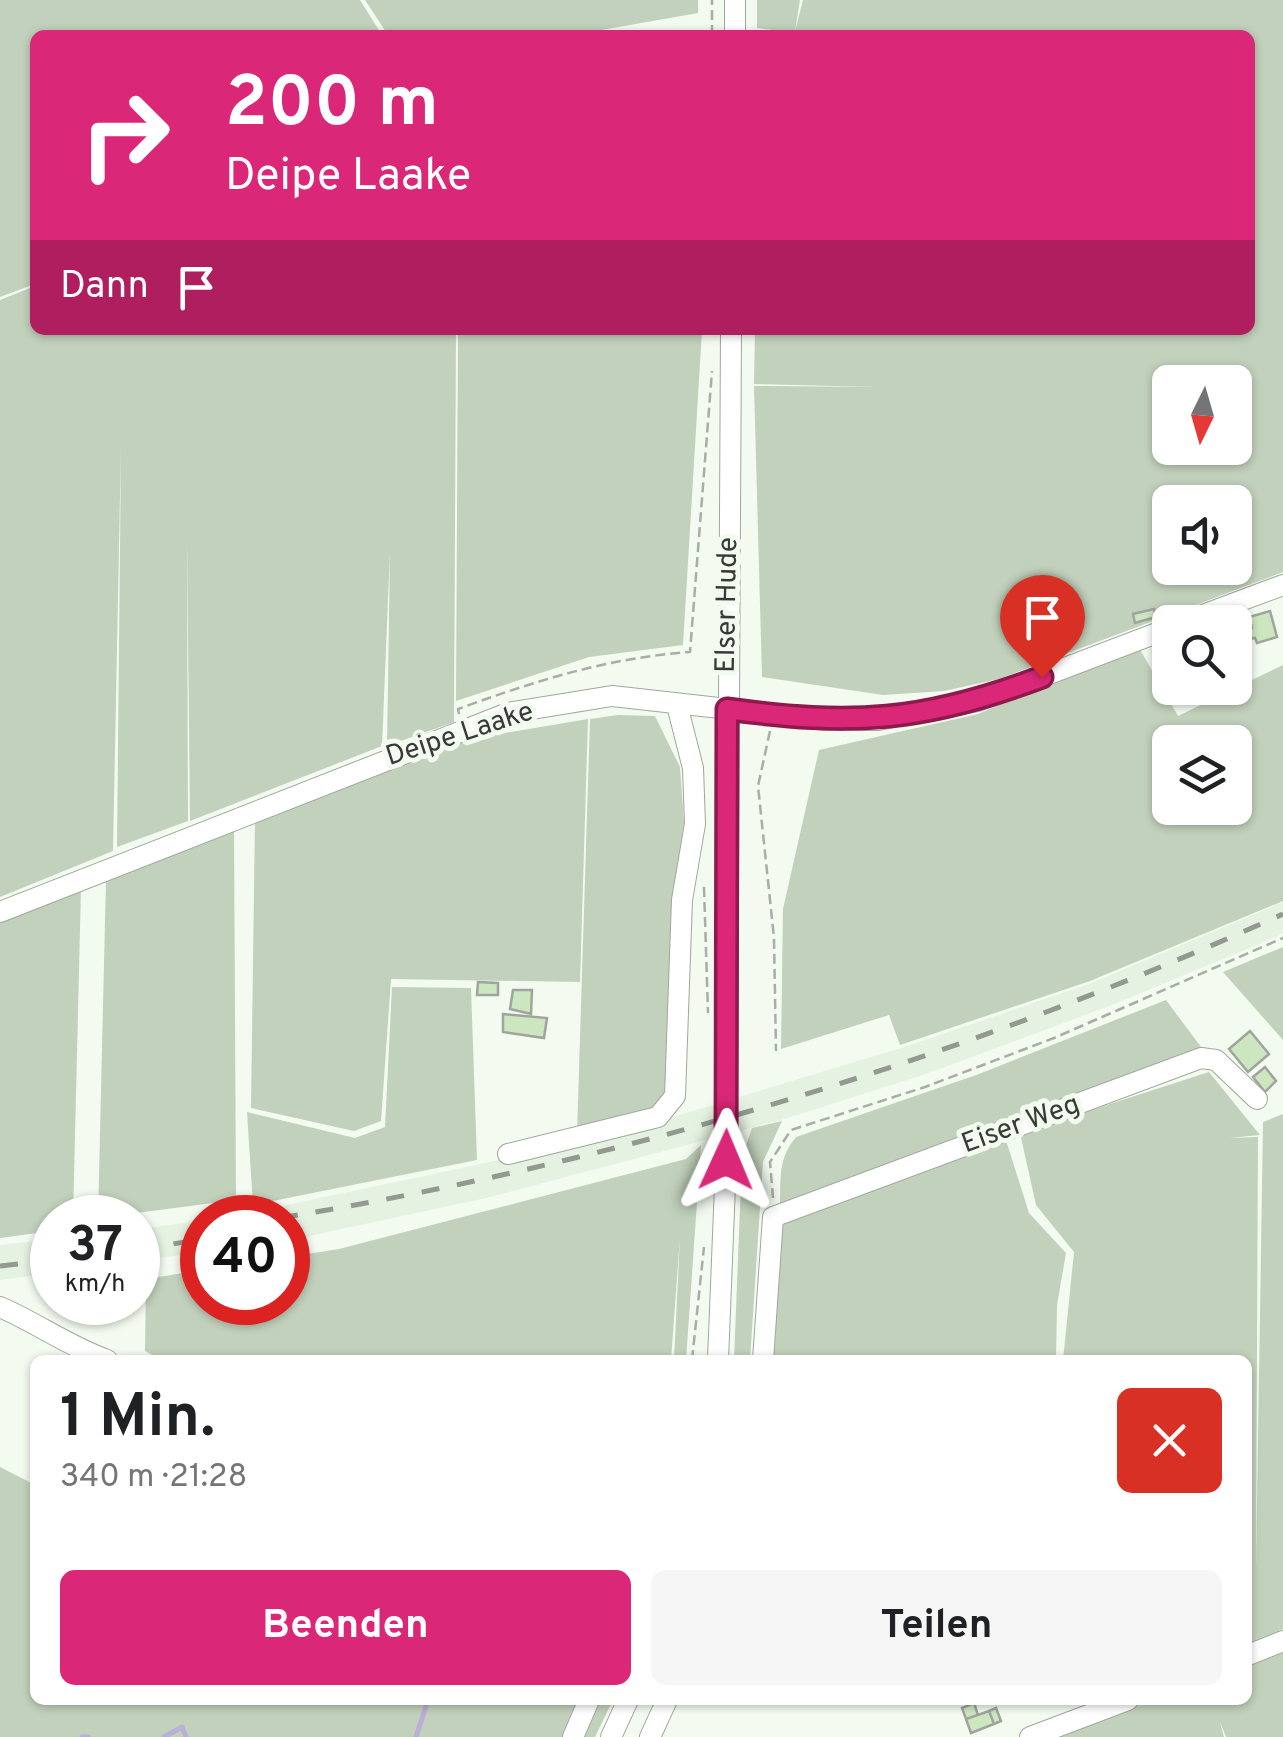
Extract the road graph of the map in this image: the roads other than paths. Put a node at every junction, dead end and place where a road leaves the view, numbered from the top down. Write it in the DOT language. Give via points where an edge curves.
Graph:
graph roads {
  1 [pos="735,0"];
  2 [pos="712,30"];
  3 [pos="735,30"];
  4 [pos="731,335"];
  5 [pos="1283,584"];
  6 [pos="1228,605"];
  7 [pos="1152,635"];
  8 [pos="677,705"];
  9 [pos="727,709"];
  10 [pos="0,912"];
  11 [pos="1257,1099"];
  12 [pos="508,1154"];
  13 [pos="0,1307"];
  14 [pos="94,1355"];
  15 [pos="718,1355"];
  16 [pos="764,1355"];
  17 [pos="1283,1641"];
  18 [pos="1252,1653"];
  19 [pos="588,1705"];
  20 [pos="626,1705"];
  21 [pos="665,1705"];
  22 [pos="1115,1705"];
  23 [pos="573,1737"];
  24 [pos="611,1737"];
  25 [pos="650,1737"];
  26 [pos="1030,1737"];
  1 -- 3 [label="street"];
  2 -- 3 [label="street"];
  4 -- 9 [label="street, Elser Hude"];
  5 -- 6 [label="street"];
  7 -- 9 [label="street, Deipe Laake" via="978,702 878,720"];
  8 -- 9 [label="street, Deipe Laake"];
  8 -- 10 [label="street, Deipe Laake" via="612,696 508,714"];
  8 -- 12 [label="street" via="694,768 695,824 682,900 675,1096 658,1117"];
  9 -- 15 [label="street, Elser Hude, bridge" via="726,1160"];
  11 -- 16 [label="street, Eiser Weg" via="1216,1060 1200,1058 773,1217"];
  13 -- 14 [label="street"];
  17 -- 18 [label="street"];
  19 -- 23 [label="street"];
  20 -- 24 [label="street"];
  21 -- 25 [label="street"];
  22 -- 26 [label="street"];
}
